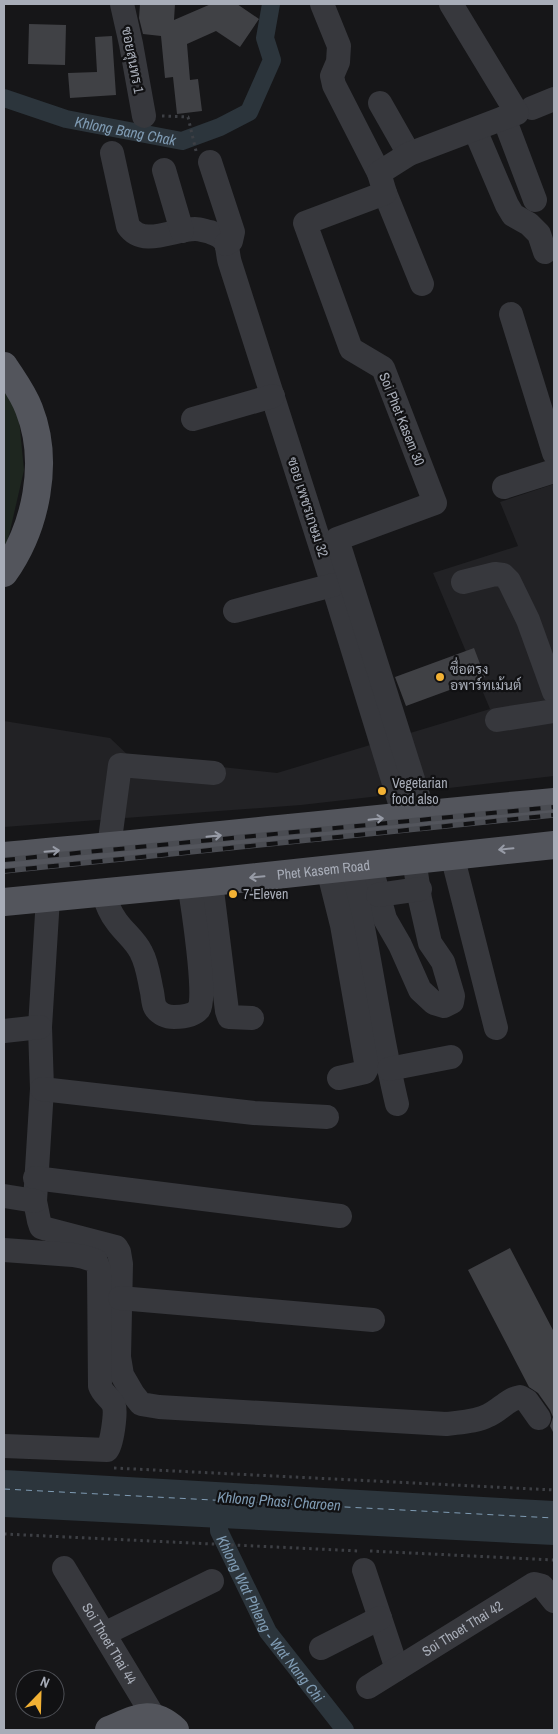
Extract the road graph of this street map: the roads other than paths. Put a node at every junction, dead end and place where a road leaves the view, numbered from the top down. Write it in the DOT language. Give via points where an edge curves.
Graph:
graph roads {
  1 [pos="122,4"];
  2 [pos="322,4"];
  3 [pos="451,4"];
  4 [pos="554,99"];
  5 [pos="380,103"];
  6 [pos="518,113"];
  7 [pos="144,116"];
  8 [pos="392,125"];
  9 [pos="475,130"];
  10 [pos="363,141"];
  11 [pos="112,153"];
  12 [pos="409,154"];
  13 [pos="210,162"];
  14 [pos="164,170"];
  15 [pos="382,183"];
  16 [pos="535,200"];
  17 [pos="182,231"];
  18 [pos="226,244"];
  19 [pos="544,252"];
  20 [pos="422,284"];
  21 [pos="511,314"];
  22 [pos="4,360"];
  23 [pos="4,366"];
  24 [pos="272,396"];
  25 [pos="193,419"];
  26 [pos="554,453"];
  27 [pos="554,472"];
  28 [pos="504,487"];
  29 [pos="4,566"];
  30 [pos="4,573"];
  31 [pos="463,582"];
  32 [pos="333,585"];
  33 [pos="235,611"];
  34 [pos="554,692"];
  35 [pos="554,711"];
  36 [pos="496,720"];
  37 [pos="214,773"];
  38 [pos="554,802"];
  39 [pos="414,815"];
  40 [pos="554,845"];
  41 [pos="109,847"];
  42 [pos="4,856"];
  43 [pos="433,857"];
  44 [pos="349,866"];
  45 [pos="200,883"];
  46 [pos="420,890"];
  47 [pos="102,892"];
  48 [pos="378,895"];
  49 [pos="48,898"];
  50 [pos="4,902"];
  51 [pos="430,943"];
  52 [pos="402,950"];
  53 [pos="252,1018"];
  54 [pos="40,1027"];
  55 [pos="496,1028"];
  56 [pos="4,1031"];
  57 [pos="451,1057"];
  58 [pos="389,1069"];
  59 [pos="339,1078"];
  60 [pos="42,1089"];
  61 [pos="398,1104"];
  62 [pos="326,1117"];
  63 [pos="35,1189"];
  64 [pos="4,1196"];
  65 [pos="340,1216"];
  66 [pos="4,1250"];
  67 [pos="120,1298"];
  68 [pos="373,1320"];
  69 [pos="539,1418"];
  70 [pos="4,1446"];
  71 [pos="64,1568"];
  72 [pos="364,1570"];
  73 [pos="212,1580"];
  74 [pos="554,1601"];
  75 [pos="380,1618"];
  76 [pos="104,1634"];
  77 [pos="321,1648"];
  78 [pos="397,1669"];
  79 [pos="368,1687"];
  80 [pos="165,1723"];
  81 [pos="110,1730"];
  1 -- 7 [label="street, ซอยสุนทร 1"];
  2 -- 10 [label="street" via="339,46 338,62 332,76 334,85"];
  3 -- 6 [label="street"];
  4 -- 6 [label="street, Soi Phet Kasem 30"];
  5 -- 8 [label="street"];
  6 -- 9 [label="street, Soi Phet Kasem 30"];
  6 -- 16 [label="street"];
  8 -- 10 [label="street"];
  8 -- 12 [label="street"];
  9 -- 12 [label="street, Soi Phet Kasem 30"];
  9 -- 19 [label="street" via="513,215 539,234"];
  10 -- 15 [label="street"];
  11 -- 17 [label="street" via="128,226 133,233 158,237"];
  12 -- 15 [label="street, Soi Phet Kasem 30"];
  13 -- 18 [label="street" via="233,232 231,241"];
  14 -- 17 [label="street"];
  15 -- 20 [label="street"];
  15 -- 39 [label="street, Soi Phet Kasem 30" via="305,223 350,349 383,368 435,502 337,539"];
  17 -- 18 [label="street" via="196,229 214,233"];
  18 -- 24 [label="street, ซอย เพชรเกษม 32"];
  21 -- 26 [label="street"];
  22 -- 29 [label="street" via="18,398 32,476"];
  23 -- 30 [label="main road, bridge" via="29,410 39,468 36,498 22,544"];
  24 -- 25 [label="street"];
  24 -- 32 [label="street, ซอย เพชรเกษม 32"];
  27 -- 28 [label="street"];
  31 -- 34 [label="street" via="495,574 503,575 510,582 528,620"];
  32 -- 33 [label="street"];
  32 -- 39 [label="street, ซอย เพชรเกษม 32"];
  35 -- 36 [label="street"];
  37 -- 41 [label="street" via="120,761"];
  38 -- 39 [label="main road"];
  41 -- 39 [label="main road, one-way"];
  39 -- 43 [label="main road"];
  40 -- 43 [label="main road, Phet Kasem Road, one-way"];
  42 -- 41 [label="main road, one-way"];
  43 -- 44 [label="main road, Phet Kasem Road"];
  43 -- 46 [label="street"];
  43 -- 55 [label="street"];
  44 -- 45 [label="main road, Phet Kasem Road, one-way"];
  44 -- 48 [label="street"];
  44 -- 58 [label="street"];
  44 -- 59 [label="street" via="342,925 367,1068 365,1072"];
  45 -- 47 [label="main road, Phet Kasem Road"];
  45 -- 47 [label="street" via="194,915 201,1005 184,1017 169,1017 155,1006 141,951 108,909"];
  45 -- 53 [label="street" via="229,1017"];
  46 -- 48 [label="street"];
  46 -- 51 [label="street"];
  47 -- 49 [label="main road, Phet Kasem Road"];
  48 -- 52 [label="street"];
  49 -- 50 [label="main road, Phet Kasem Road"];
  49 -- 54 [label="street"];
  51 -- 52 [label="street"];
  51 -- 52 [label="street" via="443,962 453,996 452,1002 444,1006 434,1003 420,990"];
  54 -- 56 [label="street"];
  54 -- 60 [label="street"];
  57 -- 58 [label="street"];
  58 -- 61 [label="street"];
  60 -- 62 [label="street" via="254,1113"];
  60 -- 63 [label="street"];
  63 -- 64 [label="street"];
  63 -- 65 [label="street"];
  63 -- 67 [label="street" via="38,1221 42,1226 116,1247 120,1264"];
  66 -- 70 [label="street" via="84,1256 96,1261 99,1270 100,1386 115,1409 111,1445 104,1451"];
  67 -- 68 [label="street"];
  67 -- 69 [label="street" via="119,1357 122,1375 141,1404 446,1424 488,1416 520,1397 527,1401"];
  71 -- 76 [label="street, Soi Thoet Thai 44"];
  72 -- 75 [label="street"];
  73 -- 76 [label="street"];
  74 -- 78 [label="street, Soi Thoet Thai 42" via="542,1586 534,1584"];
  75 -- 77 [label="street"];
  75 -- 78 [label="street"];
  76 -- 80 [label="street, Soi Thoet Thai 44"];
  78 -- 79 [label="street, Soi Thoet Thai 42"];
  80 -- 81 [label="main road" via="139,1717"];
}
